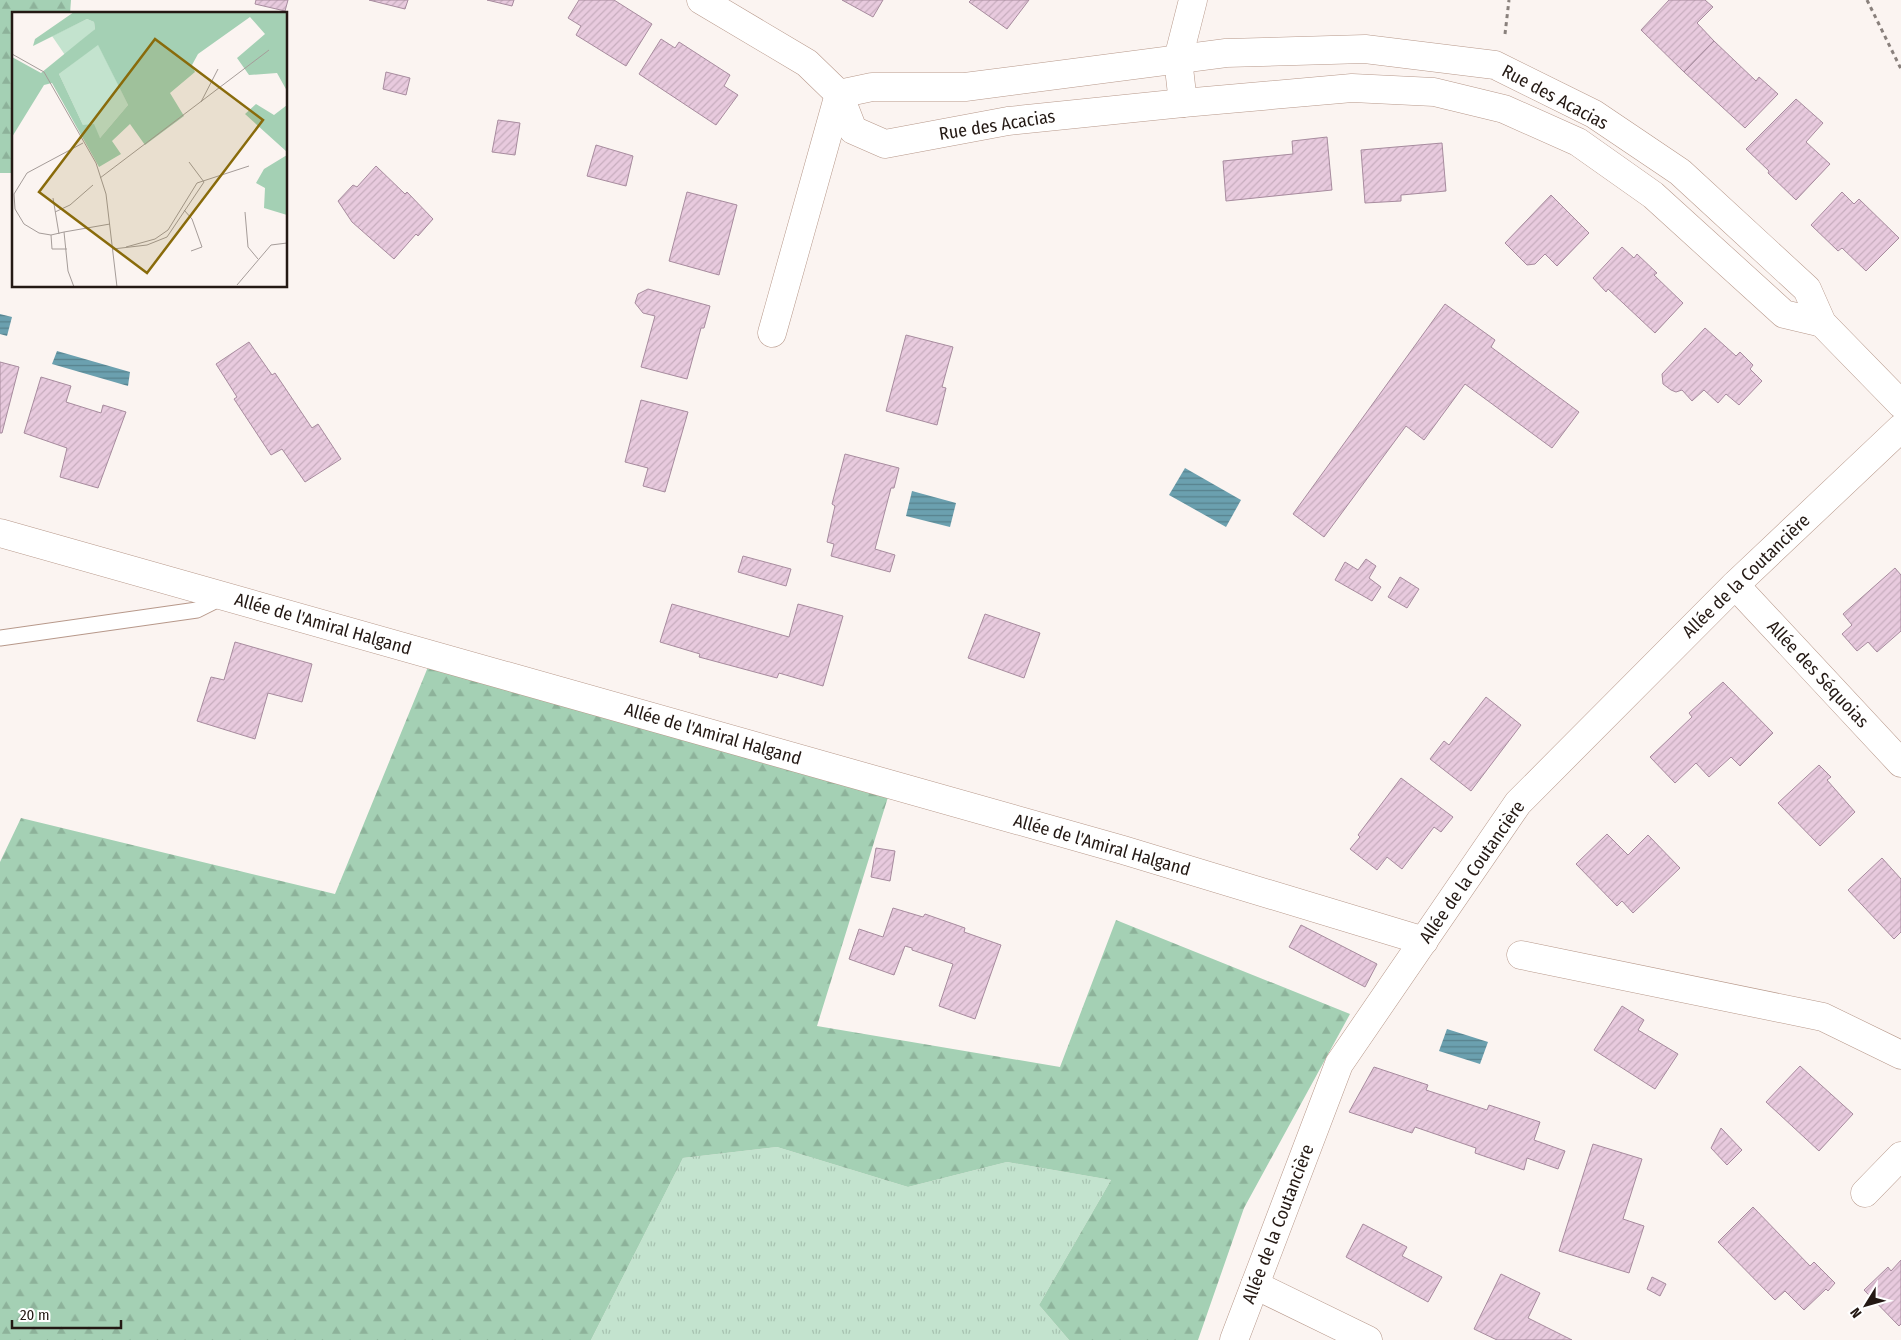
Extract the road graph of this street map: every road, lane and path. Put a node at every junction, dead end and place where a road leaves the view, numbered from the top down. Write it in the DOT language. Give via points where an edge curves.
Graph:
graph roads {
  1 [pos="701,0"];
  2 [pos="1193,0"];
  3 [pos="1867,0"];
  4 [pos="1178,59"];
  5 [pos="1901,69"];
  6 [pos="839,94"];
  7 [pos="1183,103"];
  8 [pos="1822,322"];
  9 [pos="772,333"];
  10 [pos="1901,404"];
  11 [pos="1901,428"];
  12 [pos="0,533"];
  13 [pos="1735,585"];
  14 [pos="223,596"];
  15 [pos="0,638"];
  16 [pos="1901,763"];
  17 [pos="1424,941"];
  18 [pos="1521,955"];
  19 [pos="1901,1055"];
  20 [pos="1901,1156"];
  21 [pos="1865,1193"];
  22 [pos="1255,1285"];
  23 [pos="1234,1340"];
  24 [pos="1368,1340"];
  1 -- 6 [label="street, Rue des Acacias" via="806,63"];
  2 -- 4 [label="street"];
  3 -- 5 [label="path"];
  4 -- 6 [label="street, Rue des Acacias" via="965,87 872,87"];
  4 -- 7 [label="street"];
  4 -- 8 [label="street, Rue des Acacias" via="1366,49 1495,65 1594,114 1680,172 1807,289"];
  6 -- 7 [label="street, Rue des Acacias" via="854,130 885,144 1008,121"];
  6 -- 9 [label="street"];
  7 -- 8 [label="street, Rue des Acacias" via="1352,88 1434,92 1504,109 1578,142 1653,195 1784,314"];
  8 -- 10 [label="street, Rue des Acacias"];
  11 -- 13 [label="street, Allée de la Coutancière"];
  12 -- 14 [label="street, Allée de l'Amiral Halgand"];
  13 -- 16 [label="street, Allée des Séquoias"];
  13 -- 17 [label="street, Allée de la Coutancière" via="1518,803"];
  14 -- 15 [label="lane" via="197,610"];
  14 -- 17 [label="street, Allée de l'Amiral Halgand" via="1123,850"];
  17 -- 22 [label="street, Allée de la Coutancière" via="1339,1064"];
  18 -- 19 [label="street" via="1823,1017"];
  20 -- 21 [label="street"];
  22 -- 23 [label="street, Allée de la Coutancière"];
  22 -- 24 [label="street"];
}
